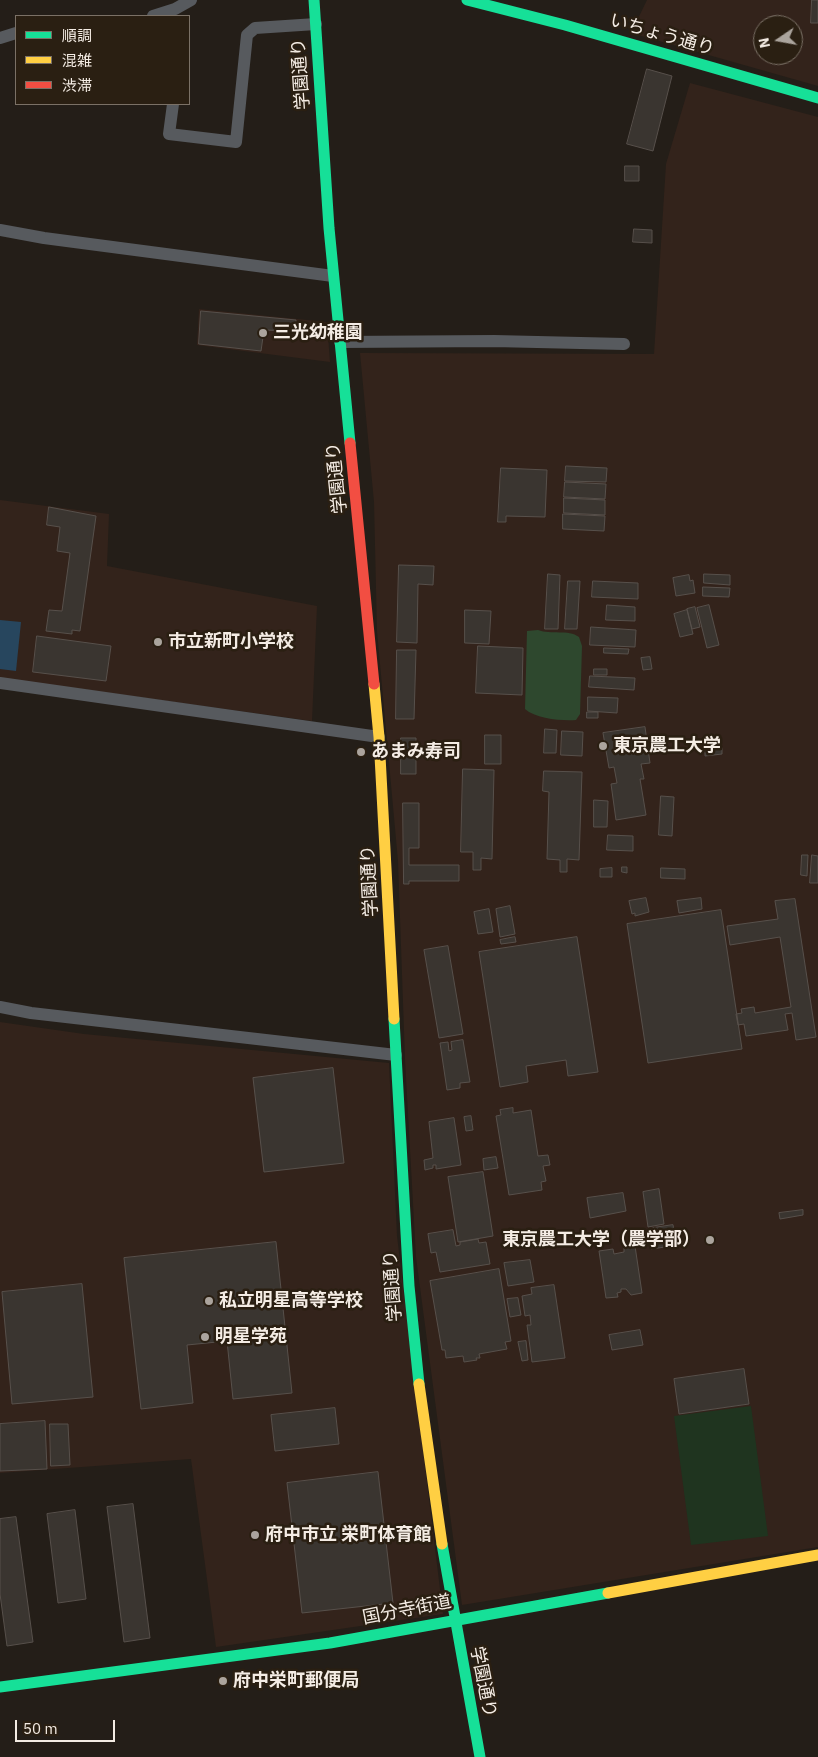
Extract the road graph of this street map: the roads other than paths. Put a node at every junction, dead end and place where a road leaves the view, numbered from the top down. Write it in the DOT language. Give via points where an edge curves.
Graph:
graph roads {
  1 [pos="190,0"];
  2 [pos="314,0"];
  3 [pos="467,0"];
  4 [pos="155,15"];
  5 [pos="188,15"];
  6 [pos="316,24"];
  7 [pos="15,33"];
  8 [pos="0,38"];
  9 [pos="818,98"];
  10 [pos="173,105"];
  11 [pos="0,230"];
  12 [pos="334,276"];
  13 [pos="340,342"];
  14 [pos="624,344"];
  15 [pos="0,683"];
  16 [pos="379,737"];
  17 [pos="0,1007"];
  18 [pos="396,1055"];
  19 [pos="818,1555"];
  20 [pos="453,1619"];
  21 [pos="0,1688"];
  22 [pos="480,1757"];
  1 -- 4 [label="street"];
  1 -- 5 [label="street"];
  2 -- 6 [label="street, 学園通り"];
  3 -- 9 [label="street, いちょう通り"];
  6 -- 10 [label="street" via="255,28 248,35 236,142 168,134"];
  6 -- 12 [label="street, 学園通り"];
  7 -- 8 [label="street"];
  11 -- 12 [label="street"];
  12 -- 13 [label="street, 学園通り"];
  13 -- 14 [label="street"];
  13 -- 16 [label="street, 学園通り"];
  15 -- 16 [label="street"];
  16 -- 18 [label="street, 学園通り"];
  17 -- 18 [label="street"];
  18 -- 20 [label="street, 学園通り" via="417,1373"];
  19 -- 20 [label="street, 国分寺街道"];
  20 -- 21 [label="street, 国分寺街道" via="330,1642"];
  20 -- 22 [label="street, 学園通り"];
}
